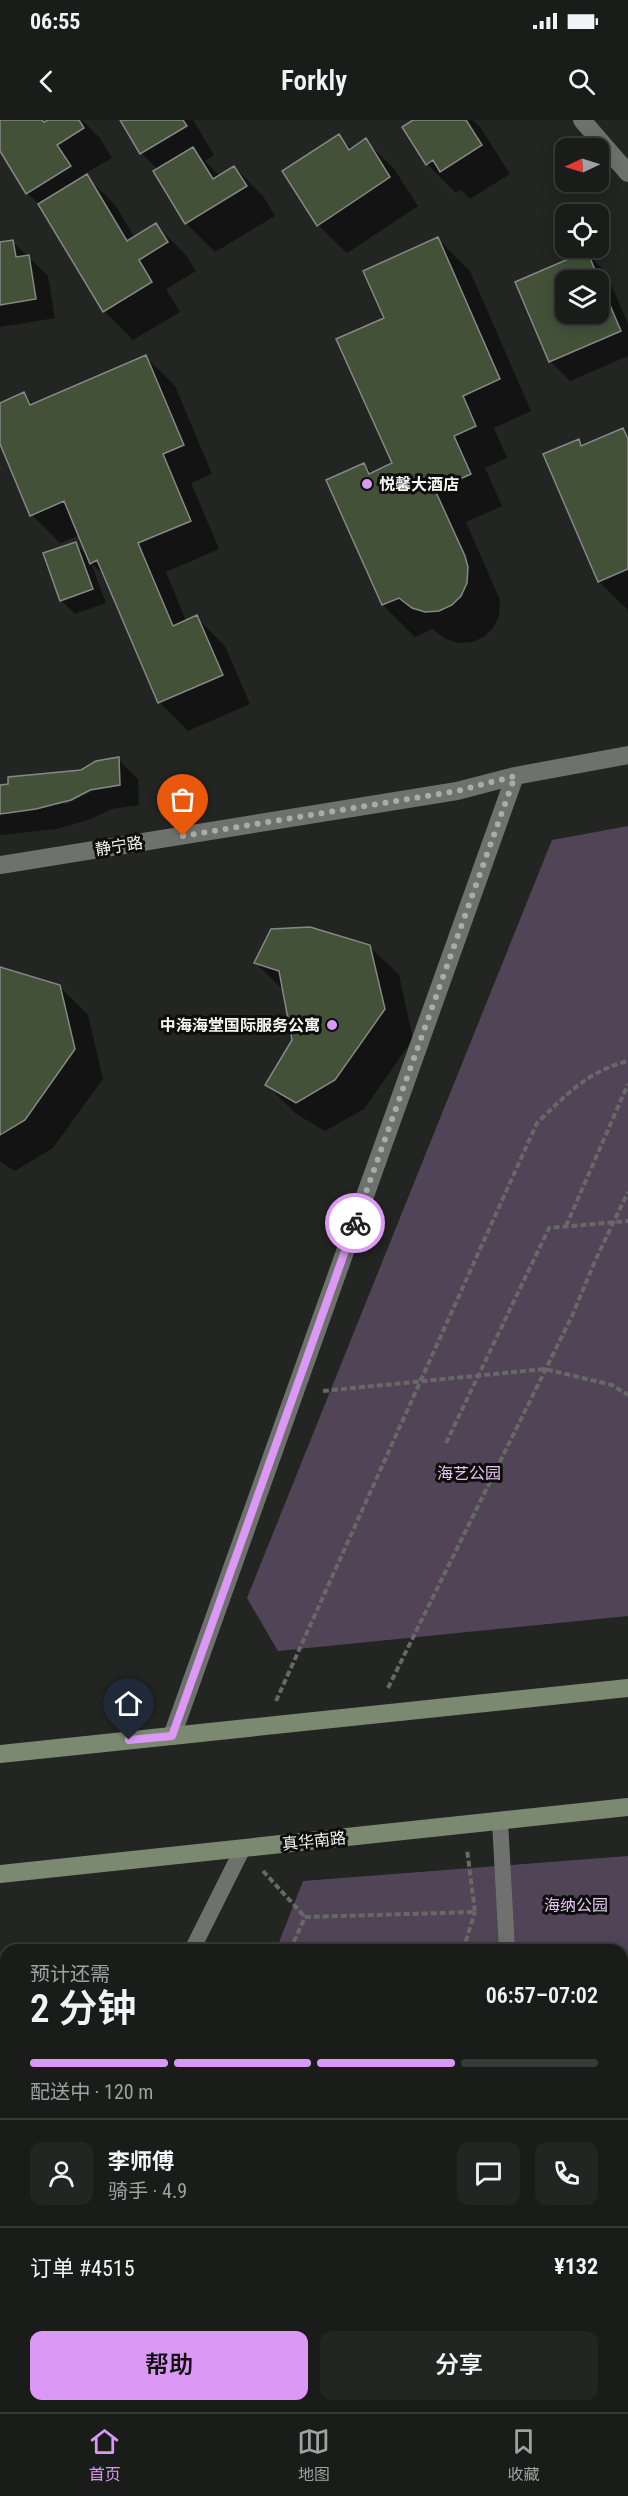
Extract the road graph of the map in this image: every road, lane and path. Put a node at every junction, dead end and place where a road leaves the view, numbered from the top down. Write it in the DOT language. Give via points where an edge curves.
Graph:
graph roads {
  1 [pos="582,120"];
  2 [pos="628,173"];
  3 [pos="628,755"];
  4 [pos="515,776"];
  5 [pos="0,865"];
  6 [pos="628,1061"];
  7 [pos="628,1084"];
  8 [pos="628,1192"];
  9 [pos="628,1221"];
  10 [pos="613,1222"];
  11 [pos="566,1226"];
  12 [pos="545,1369"];
  13 [pos="478,1376"];
  14 [pos="420,1382"];
  15 [pos="294,1394"];
  16 [pos="628,1395"];
  17 [pos="446,1443"];
  18 [pos="628,1688"];
  19 [pos="375,1715"];
  20 [pos="264,1726"];
  21 [pos="172,1736"];
  22 [pos="0,1754"];
  23 [pos="628,1807"];
  24 [pos="500,1821"];
  25 [pos="464,1825"];
  26 [pos="243,1848"];
  27 [pos="0,1874"];
  28 [pos="474,1912"];
  29 [pos="304,1917"];
  30 [pos="195,1944"];
  31 [pos="293,1944"];
  32 [pos="465,1944"];
  33 [pos="507,1944"];
  1 -- 2 [label="street"];
  3 -- 4 [label="street, 静宁路"];
  4 -- 5 [label="street, 静宁路" via="457,791"];
  4 -- 15 [label="street"];
  6 -- 14 [label="path" via="606,1067 573,1088 537,1123"];
  7 -- 11 [label="path"];
  8 -- 10 [label="path"];
  9 -- 10 [label="path"];
  10 -- 11 [label="path"];
  10 -- 12 [label="path" via="573,1316"];
  11 -- 13 [label="path" via="549,1228"];
  12 -- 13 [label="path"];
  12 -- 16 [label="path" via="612,1385"];
  12 -- 19 [label="path"];
  13 -- 14 [label="path"];
  13 -- 17 [label="path"];
  14 -- 15 [label="path"];
  14 -- 20 [label="path"];
  15 -- 21 [label="street"];
  18 -- 19 [label="main road"];
  19 -- 20 [label="main road"];
  20 -- 21 [label="main road"];
  21 -- 22 [label="main road"];
  23 -- 24 [label="main road, 真华南路"];
  24 -- 25 [label="main road, 真华南路"];
  24 -- 33 [label="lane"];
  25 -- 26 [label="main road, 真华南路"];
  25 -- 28 [label="path"];
  26 -- 27 [label="main road, 真华南路"];
  26 -- 29 [label="path"];
  26 -- 30 [label="lane"];
  28 -- 29 [label="path"];
  28 -- 32 [label="path"];
  29 -- 31 [label="path"];
}
